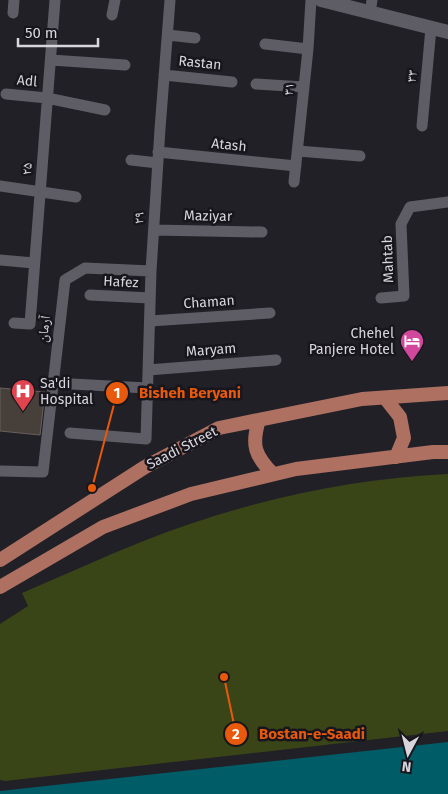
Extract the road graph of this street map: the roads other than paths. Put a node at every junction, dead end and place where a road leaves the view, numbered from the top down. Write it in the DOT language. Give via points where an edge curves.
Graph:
graph roads {
  1 [pos="14,0"];
  2 [pos="54,0"];
  3 [pos="114,0"];
  4 [pos="170,0"];
  5 [pos="311,0"];
  6 [pos="321,0"];
  7 [pos="371,6"];
  8 [pos="13,13"];
  9 [pos="112,14"];
  10 [pos="431,28"];
  11 [pos="448,32"];
  12 [pos="168,35"];
  13 [pos="195,38"];
  14 [pos="265,44"];
  15 [pos="308,49"];
  16 [pos="51,60"];
  17 [pos="125,64"];
  18 [pos="164,75"];
  19 [pos="232,82"];
  20 [pos="256,84"];
  21 [pos="304,87"];
  22 [pos="6,94"];
  23 [pos="47,98"];
  24 [pos="105,110"];
  25 [pos="422,126"];
  26 [pos="298,151"];
  27 [pos="360,156"];
  28 [pos="158,158"];
  29 [pos="131,160"];
  30 [pos="296,166"];
  31 [pos="294,182"];
  32 [pos="0,186"];
  33 [pos="41,192"];
  34 [pos="76,197"];
  35 [pos="448,202"];
  36 [pos="154,230"];
  37 [pos="262,232"];
  38 [pos="0,260"];
  39 [pos="34,263"];
  40 [pos="151,271"];
  41 [pos="90,295"];
  42 [pos="150,298"];
  43 [pos="381,298"];
  44 [pos="270,313"];
  45 [pos="150,321"];
  46 [pos="14,323"];
  47 [pos="276,360"];
  48 [pos="148,370"];
  49 [pos="53,383"];
  50 [pos="147,388"];
  51 [pos="448,394"];
  52 [pos="385,398"];
  53 [pos="259,420"];
  54 [pos="70,433"];
  55 [pos="448,452"];
  56 [pos="396,457"];
  57 [pos="0,471"];
  58 [pos="273,474"];
  59 [pos="0,560"];
  60 [pos="0,587"];
  1 -- 8 [label="street"];
  2 -- 16 [label="street, ۲۵"];
  3 -- 9 [label="street"];
  4 -- 12 [label="street, ۲۹"];
  5 -- 15 [label="street, ۳۱"];
  6 -- 7 [label="main road"];
  7 -- 10 [label="main road"];
  10 -- 11 [label="main road"];
  10 -- 25 [label="street, ۳۳"];
  12 -- 13 [label="street"];
  12 -- 18 [label="street, ۲۹"];
  14 -- 15 [label="street"];
  15 -- 21 [label="street, ۳۱"];
  16 -- 17 [label="street"];
  16 -- 23 [label="street, ۲۵"];
  18 -- 19 [label="street, Rastan"];
  18 -- 28 [label="street, ۲۹"];
  20 -- 21 [label="street"];
  21 -- 26 [label="street, ۳۱"];
  22 -- 23 [label="street, Adl"];
  23 -- 24 [label="street, Adl"];
  23 -- 33 [label="street, ۲۵"];
  26 -- 27 [label="street"];
  26 -- 30 [label="street, ۳۱"];
  28 -- 29 [label="street, Atash"];
  28 -- 30 [label="street, Atash"];
  28 -- 36 [label="street, ۲۹"];
  30 -- 31 [label="street, ۳۱"];
  32 -- 33 [label="street"];
  33 -- 34 [label="street"];
  33 -- 39 [label="street, ۲۵"];
  35 -- 43 [label="street, Mahtab" via="410,207 401,224 404,296"];
  36 -- 37 [label="street, Maziyar"];
  36 -- 40 [label="street, ۲۹"];
  38 -- 39 [label="street"];
  39 -- 46 [label="street, ۲۵" via="30,324"];
  40 -- 42 [label="street, ۲۹"];
  40 -- 49 [label="street, آرمان" via="85,268 65,280"];
  41 -- 42 [label="street, Hafez"];
  42 -- 45 [label="street, ۲۹"];
  44 -- 45 [label="street, Chaman"];
  45 -- 48 [label="street, ۲۹"];
  47 -- 48 [label="street, Maryam"];
  48 -- 50 [label="street, ۲۹"];
  49 -- 50 [label="street"];
  49 -- 57 [label="street, آرمان" via="43,472"];
  50 -- 54 [label="street, ۲۹" via="146,439"];
  51 -- 52 [label="main road, Saadi Street"];
  52 -- 53 [label="main road, Saadi Street" via="362,399"];
  52 -- 56 [label="main road" via="400,417 404,438"];
  53 -- 58 [label="main road" via="254,435 257,452 262,464"];
  53 -- 59 [label="main road, Saadi Street" via="219,428 145,467"];
  55 -- 56 [label="main road"];
  56 -- 58 [label="main road"];
  58 -- 60 [label="main road" via="191,494 103,527"];
}
